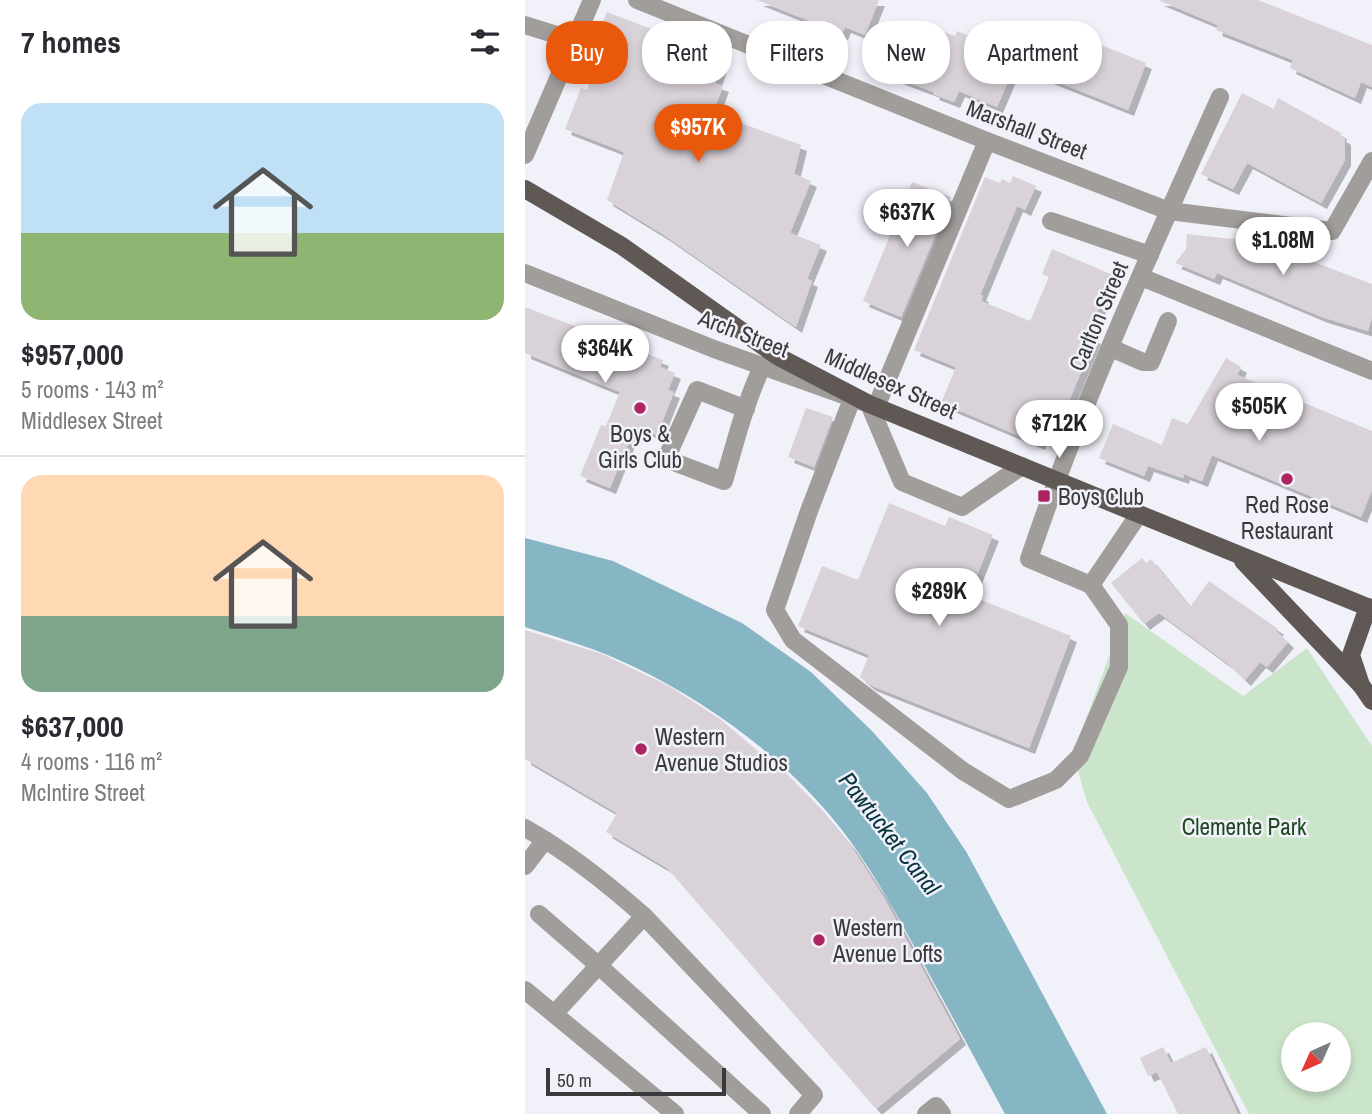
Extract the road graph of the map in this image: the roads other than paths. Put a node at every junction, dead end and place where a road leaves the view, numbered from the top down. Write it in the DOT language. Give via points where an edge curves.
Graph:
graph roads {
  1 [pos="592,0"];
  2 [pos="637,0"];
  3 [pos="582,21"];
  4 [pos="525,25"];
  5 [pos="546,32"];
  6 [pos="555,84"];
  7 [pos="1220,97"];
  8 [pos="987,141"];
  9 [pos="525,155"];
  10 [pos="1372,161"];
  11 [pos="525,189"];
  12 [pos="1169,211"];
  13 [pos="1051,221"];
  14 [pos="1150,255"];
  15 [pos="525,272"];
  16 [pos="1141,277"];
  17 [pos="1168,321"];
  18 [pos="1111,348"];
  19 [pos="762,367"];
  20 [pos="1372,371"];
  21 [pos="866,403"];
  22 [pos="746,409"];
  23 [pos="1022,466"];
  24 [pos="1056,480"];
  25 [pos="1139,514"];
  26 [pos="1235,554"];
  27 [pos="1091,585"];
  28 [pos="1370,608"];
  29 [pos="1361,685"];
  30 [pos="1372,701"];
  31 [pos="525,828"];
  32 [pos="545,840"];
  33 [pos="525,866"];
  34 [pos="538,914"];
  35 [pos="645,916"];
  36 [pos="599,965"];
  37 [pos="525,990"];
  38 [pos="554,1014"];
  39 [pos="675,1114"];
  40 [pos="762,1114"];
  41 [pos="797,1114"];
  1 -- 3 [label="street"];
  2 -- 8 [label="street, Marshall Street"];
  4 -- 5 [label="street"];
  6 -- 9 [label="street"];
  7 -- 12 [label="street, Carlton Street"];
  8 -- 12 [label="street, Marshall Street"];
  8 -- 21 [label="street"];
  10 -- 12 [label="street, Marshall Street" via="1332,231"];
  11 -- 21 [label="main road, Middlesex Street" via="622,246 778,356"];
  12 -- 14 [label="street, Carlton Street"];
  13 -- 14 [label="street"];
  14 -- 16 [label="street, Carlton Street"];
  15 -- 19 [label="street, Arch Street"];
  16 -- 18 [label="street, Carlton Street"];
  16 -- 20 [label="street"];
  17 -- 18 [label="street" via="1151,362"];
  18 -- 24 [label="street, Carlton Street"];
  19 -- 21 [label="street, Arch Street"];
  19 -- 22 [label="street"];
  21 -- 23 [label="main road, Middlesex Street"];
  21 -- 23 [label="street" via="902,482 962,507"];
  21 -- 27 [label="street" via="809,511 775,610 793,640 963,771 1009,799 1056,780 1080,756 1119,667 1119,625"];
  22 -- 22 [label="street" via="724,481 666,459 697,390"];
  23 -- 24 [label="main road, Middlesex Street"];
  24 -- 25 [label="main road, Middlesex Street"];
  24 -- 27 [label="street, Carlton Street" via="1029,559"];
  25 -- 26 [label="main road, Middlesex Street"];
  25 -- 27 [label="street"];
  26 -- 28 [label="main road, Middlesex Street"];
  26 -- 29 [label="main road"];
  28 -- 29 [label="main road, Middlesex Street" via="1351,655"];
  29 -- 30 [label="main road, Middlesex Street"];
  31 -- 32 [label="street"];
  32 -- 33 [label="street"];
  32 -- 35 [label="street"];
  34 -- 36 [label="street"];
  35 -- 36 [label="street"];
  35 -- 41 [label="street" via="814,1096"];
  36 -- 38 [label="street"];
  36 -- 40 [label="street"];
  37 -- 38 [label="street"];
  38 -- 39 [label="street"];
}
